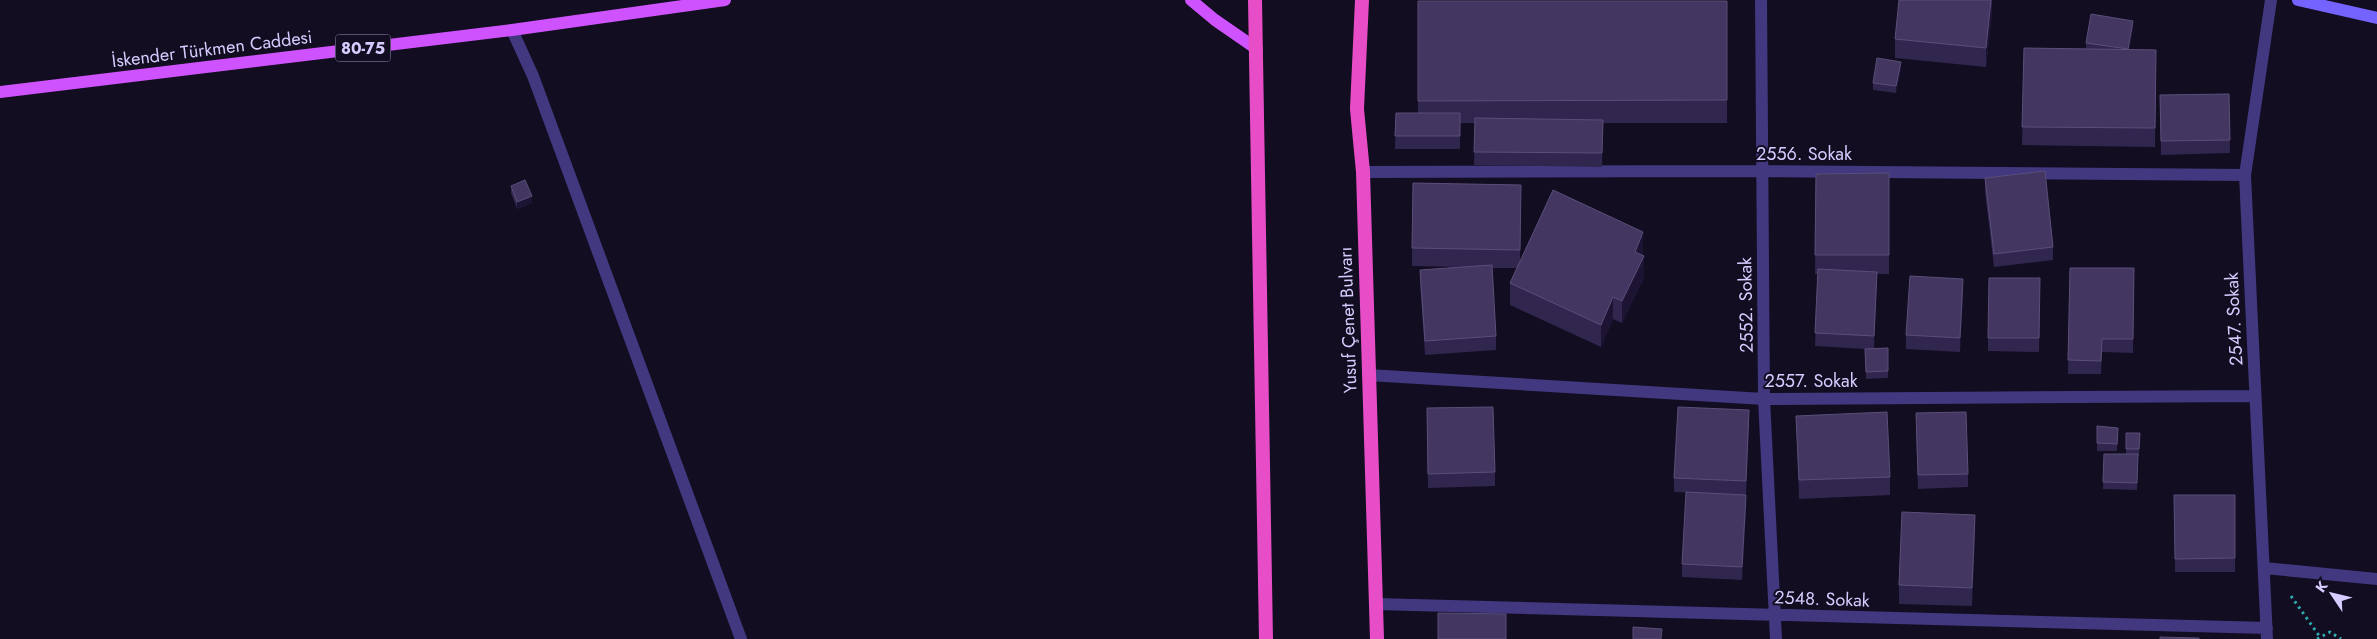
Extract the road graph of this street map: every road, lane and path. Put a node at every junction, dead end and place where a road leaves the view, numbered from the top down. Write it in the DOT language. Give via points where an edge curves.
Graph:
graph roads {
  1 [pos="725,0"];
  2 [pos="1191,0"];
  3 [pos="1255,0"];
  4 [pos="1371,0"];
  5 [pos="1761,0"];
  6 [pos="2271,0"];
  7 [pos="2298,0"];
  8 [pos="1362,6"];
  9 [pos="2377,18"];
  10 [pos="512,30"];
  11 [pos="1257,49"];
  12 [pos="0,92"];
  13 [pos="1761,171"];
  14 [pos="1363,172"];
  15 [pos="2245,175"];
  16 [pos="1368,375"];
  17 [pos="2255,396"];
  18 [pos="1764,399"];
  19 [pos="2264,568"];
  20 [pos="2377,578"];
  21 [pos="2289,594"];
  22 [pos="2298,594"];
  23 [pos="2289,603"];
  24 [pos="1376,604"];
  25 [pos="1776,616"];
  26 [pos="2267,634"];
  27 [pos="2319,638"];
  28 [pos="741,639"];
  29 [pos="1266,639"];
  30 [pos="1377,639"];
  31 [pos="1776,639"];
  32 [pos="2342,639"];
  1 -- 10 [label="main road, İskender Türkmen Caddesi / 80-75"];
  2 -- 11 [label="main road"];
  3 -- 11 [label="highway"];
  4 -- 8 [label="main road"];
  5 -- 13 [label="street, 2552. Sokak"];
  6 -- 15 [label="street, 2547. Sokak"];
  7 -- 9 [label="main road"];
  8 -- 14 [label="highway, Yusuf Çenet Bulvarı" via="1357,109"];
  10 -- 12 [label="main road, İskender Türkmen Caddesi / 80-75"];
  10 -- 28 [label="street" via="533,76"];
  11 -- 29 [label="highway"];
  13 -- 14 [label="street, 2556. Sokak"];
  13 -- 15 [label="street, 2556. Sokak"];
  13 -- 18 [label="street, 2552. Sokak"];
  14 -- 16 [label="highway, Yusuf Çenet Bulvarı"];
  15 -- 17 [label="street, 2547. Sokak"];
  16 -- 18 [label="street, 2557. Sokak"];
  16 -- 24 [label="highway, Yusuf Çenet Bulvarı"];
  17 -- 18 [label="street, 2557. Sokak"];
  17 -- 19 [label="street, 2547. Sokak"];
  18 -- 25 [label="street, 2552. Sokak"];
  19 -- 20 [label="street"];
  19 -- 26 [label="street, 2547. Sokak"];
  21 -- 22 [label="path"];
  21 -- 23 [label="path"];
  21 -- 27 [label="path"];
  24 -- 25 [label="street, 2548. Sokak"];
  24 -- 30 [label="highway, Yusuf Çenet Bulvarı"];
  25 -- 26 [label="street, 2548. Sokak"];
  25 -- 31 [label="street, 2552. Sokak"];
  27 -- 32 [label="path" via="2330,632"];
}
